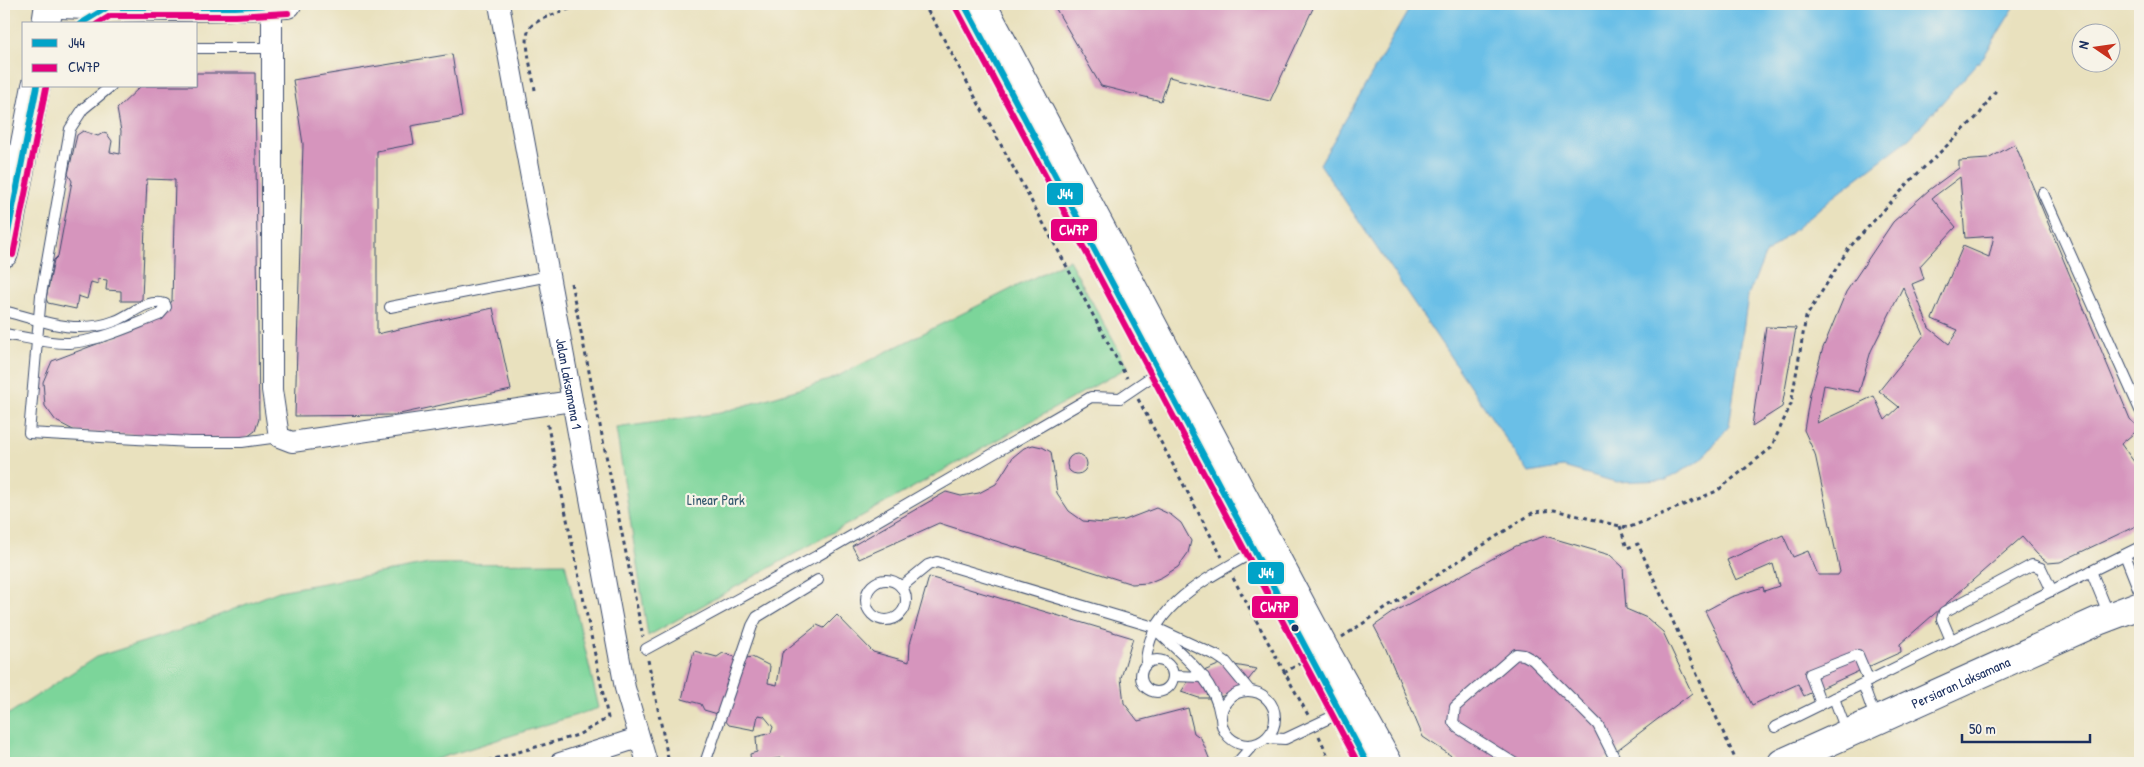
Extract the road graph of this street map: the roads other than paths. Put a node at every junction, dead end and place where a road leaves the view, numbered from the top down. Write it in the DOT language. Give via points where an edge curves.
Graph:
graph roads {
  1 [pos="49,4"];
  2 [pos="61,4"];
  3 [pos="279,4"];
  4 [pos="499,4"];
  5 [pos="964,4"];
  6 [pos="982,4"];
  7 [pos="108,7"];
  8 [pos="46,22"];
  9 [pos="83,22"];
  10 [pos="198,48"];
  11 [pos="272,48"];
  12 [pos="36,88"];
  13 [pos="109,88"];
  14 [pos="2043,193"];
  15 [pos="4,253"];
  16 [pos="549,276"];
  17 [pos="390,307"];
  18 [pos="4,311"];
  19 [pos="39,320"];
  20 [pos="4,334"];
  21 [pos="37,339"];
  22 [pos="1160,371"];
  23 [pos="572,401"];
  24 [pos="2140,410"];
  25 [pos="279,437"];
  26 [pos="2140,548"];
  27 [pos="1255,551"];
  28 [pos="2125,555"];
  29 [pos="2091,571"];
  30 [pos="818,580"];
  31 [pos="901,587"];
  32 [pos="2052,591"];
  33 [pos="2140,593"];
  34 [pos="2140,605"];
  35 [pos="2110,616"];
  36 [pos="1154,627"];
  37 [pos="1951,640"];
  38 [pos="646,649"];
  39 [pos="1318,652"];
  40 [pos="1146,664"];
  41 [pos="1174,676"];
  42 [pos="1204,677"];
  43 [pos="1866,682"];
  44 [pos="1250,691"];
  45 [pos="1834,698"];
  46 [pos="1821,704"];
  47 [pos="1348,709"];
  48 [pos="1876,720"];
  49 [pos="1221,724"];
  50 [pos="1775,727"];
  51 [pos="1847,734"];
  52 [pos="638,738"];
  53 [pos="1267,738"];
  54 [pos="1252,746"];
  55 [pos="1366,759"];
  56 [pos="560,763"];
  57 [pos="646,763"];
  58 [pos="705,763"];
  59 [pos="1237,763"];
  60 [pos="1388,763"];
  61 [pos="1514,763"];
  62 [pos="1617,763"];
  63 [pos="1782,763"];
  1 -- 8 [label="street"];
  2 -- 7 [label="street"];
  3 -- 7 [label="street"];
  3 -- 11 [label="street"];
  4 -- 16 [label="street, Jalan Laksamana 1"];
  5 -- 22 [label="street"];
  6 -- 39 [label="street"];
  7 -- 9 [label="street"];
  10 -- 11 [label="lane"];
  11 -- 25 [label="street" via="272,390"];
  12 -- 15 [label="street"];
  13 -- 19 [label="lane" via="83,109 70,129"];
  14 -- 24 [label="lane"];
  16 -- 17 [label="lane"];
  16 -- 23 [label="street, Jalan Laksamana 1"];
  18 -- 19 [label="lane"];
  19 -- 21 [label="lane"];
  19 -- 21 [label="lane" via="80,327 115,321 151,303 160,302 166,306 158,315 96,339 68,343"];
  20 -- 21 [label="lane"];
  21 -- 25 [label="lane" via="29,433 190,442 242,442"];
  22 -- 27 [label="street"];
  22 -- 38 [label="lane" via="1120,398 1091,397 826,551"];
  23 -- 25 [label="street" via="292,442"];
  23 -- 52 [label="street, Jalan Laksamana 1" via="625,688"];
  26 -- 28 [label="lane"];
  27 -- 36 [label="lane" via="1179,598"];
  27 -- 39 [label="street"];
  28 -- 29 [label="lane"];
  28 -- 33 [label="lane"];
  29 -- 32 [label="lane"];
  29 -- 35 [label="lane"];
  30 -- 58 [label="lane" via="757,617"];
  31 -- 31 [label="lane" via="906,600 902,613 890,620 871,614 866,601 870,588 882,580 896,582"];
  31 -- 36 [label="lane" via="928,565 938,562"];
  32 -- 37 [label="lane"];
  32 -- 37 [label="lane" via="2041,568 2032,565 1944,612 1942,619"];
  34 -- 35 [label="street, Persiaran Laksamana"];
  35 -- 48 [label="street, Persiaran Laksamana"];
  36 -- 40 [label="lane"];
  36 -- 42 [label="lane"];
  36 -- 44 [label="lane" via="1217,656"];
  37 -- 43 [label="lane"];
  39 -- 47 [label="street"];
  40 -- 41 [label="lane" via="1156,660 1166,662"];
  40 -- 41 [label="lane" via="1141,679 1151,691 1166,690"];
  41 -- 42 [label="lane"];
  42 -- 49 [label="lane" via="1218,704"];
  43 -- 45 [label="lane"];
  43 -- 46 [label="lane" via="1858,654 1810,674"];
  43 -- 48 [label="lane"];
  44 -- 49 [label="lane" via="1228,700 1223,707"];
  44 -- 53 [label="lane" via="1265,698 1273,709 1274,724"];
  45 -- 46 [label="lane"];
  45 -- 51 [label="lane"];
  46 -- 50 [label="lane"];
  47 -- 53 [label="lane" via="1285,739"];
  47 -- 55 [label="street"];
  47 -- 60 [label="street"];
  48 -- 51 [label="street, Persiaran Laksamana"];
  49 -- 54 [label="lane" via="1235,743"];
  51 -- 63 [label="street, Persiaran Laksamana"];
  52 -- 56 [label="street"];
  52 -- 57 [label="street, Jalan Laksamana 1"];
  53 -- 54 [label="lane"];
  54 -- 59 [label="lane"];
  61 -- 62 [label="lane" via="1453,722 1455,707 1516,654 1524,654 1533,660 1598,725"];
}
